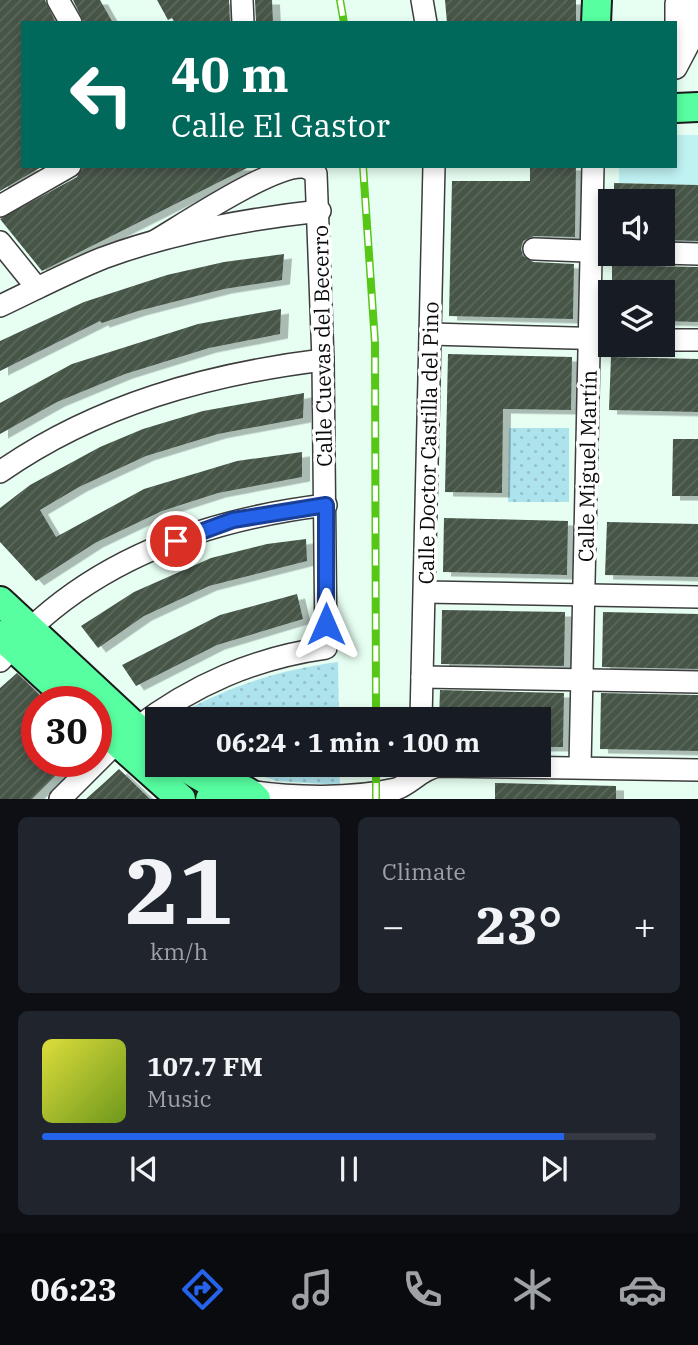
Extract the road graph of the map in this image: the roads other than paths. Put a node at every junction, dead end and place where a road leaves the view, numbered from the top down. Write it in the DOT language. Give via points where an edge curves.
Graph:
graph roads {
  1 [pos="58,0"];
  2 [pos="242,0"];
  3 [pos="422,0"];
  4 [pos="597,0"];
  5 [pos="677,7"];
  6 [pos="70,21"];
  7 [pos="243,21"];
  8 [pos="426,21"];
  9 [pos="597,21"];
  10 [pos="698,43"];
  11 [pos="698,50"];
  12 [pos="677,64"];
  13 [pos="677,66"];
  14 [pos="677,66"];
  15 [pos="698,107"];
  16 [pos="677,108"];
  17 [pos="66,168"];
  18 [pos="297,168"];
  19 [pos="306,168"];
  20 [pos="434,168"];
  21 [pos="593,168"];
  22 [pos="253,175"];
  23 [pos="0,206"];
  24 [pos="320,211"];
  25 [pos="598,219"];
  26 [pos="155,241"];
  27 [pos="0,242"];
  28 [pos="534,249"];
  29 [pos="598,251"];
  30 [pos="675,253"];
  31 [pos="698,254"];
  32 [pos="37,288"];
  33 [pos="0,306"];
  34 [pos="430,334"];
  35 [pos="598,338"];
  36 [pos="675,340"];
  37 [pos="698,340"];
  38 [pos="599,357"];
  39 [pos="323,360"];
  40 [pos="0,472"];
  41 [pos="326,505"];
  42 [pos="425,592"];
  43 [pos="585,594"];
  44 [pos="698,597"];
  45 [pos="0,601"];
  46 [pos="11,643"];
  47 [pos="422,677"];
  48 [pos="582,681"];
  49 [pos="698,682"];
  50 [pos="55,686"];
  51 [pos="421,707"];
  52 [pos="112,730"];
  53 [pos="126,736"];
  54 [pos="145,743"];
  55 [pos="551,767"];
  56 [pos="580,767"];
  57 [pos="698,769"];
  58 [pos="208,777"];
  59 [pos="413,777"];
  60 [pos="250,796"];
  61 [pos="60,799"];
  62 [pos="181,799"];
  1 -- 6 [label="street"];
  2 -- 7 [label="street"];
  3 -- 8 [label="street"];
  4 -- 9 [label="main road"];
  5 -- 12 [label="street" via="687,32"];
  10 -- 13 [label="street"];
  11 -- 14 [label="street"];
  15 -- 16 [label="main road"];
  17 -- 23 [label="street"];
  18 -- 22 [label="street"];
  19 -- 24 [label="street" via="316,174"];
  20 -- 34 [label="street, Calle Doctor Castilla del Pino"];
  21 -- 25 [label="street, Calle Miguel Martín"];
  22 -- 26 [label="street"];
  24 -- 26 [label="street, Calle Cuevas del Becerro" via="212,226"];
  24 -- 39 [label="street, Calle Cuevas del Becerro"];
  26 -- 32 [label="street, Calle Cuevas del Becerro"];
  27 -- 32 [label="street"];
  28 -- 29 [label="street"];
  30 -- 31 [label="street"];
  32 -- 33 [label="street, Calle Cuevas del Becerro"];
  34 -- 35 [label="street"];
  34 -- 42 [label="street, Calle Doctor Castilla del Pino"];
  36 -- 37 [label="street"];
  38 -- 43 [label="street, Calle Miguel Martín"];
  39 -- 40 [label="street" via="242,371 172,389 86,421"];
  39 -- 41 [label="street, Calle Cuevas del Becerro"];
  41 -- 46 [label="street" via="233,520 151,551 66,599"];
  41 -- 53 [label="street, Calle Cuevas del Becerro" via="326,648 280,656 210,681"];
  42 -- 43 [label="street"];
  42 -- 47 [label="street, Calle Doctor Castilla del Pino"];
  43 -- 44 [label="street"];
  43 -- 48 [label="street, Calle Miguel Martín"];
  45 -- 46 [label="main road"];
  46 -- 50 [label="main road"];
  46 -- 53 [label="main road"];
  47 -- 48 [label="street"];
  47 -- 51 [label="street, Calle Doctor Castilla del Pino"];
  48 -- 49 [label="street"];
  48 -- 56 [label="street, Calle Miguel Martín"];
  52 -- 53 [label="main road"];
  53 -- 54 [label="main road"];
  53 -- 61 [label="street"];
  53 -- 62 [label="main road"];
  55 -- 56 [label="street"];
  56 -- 57 [label="street"];
  58 -- 60 [label="main road"];
  59 -- 60 [label="street" via="397,789 343,797"];
}
